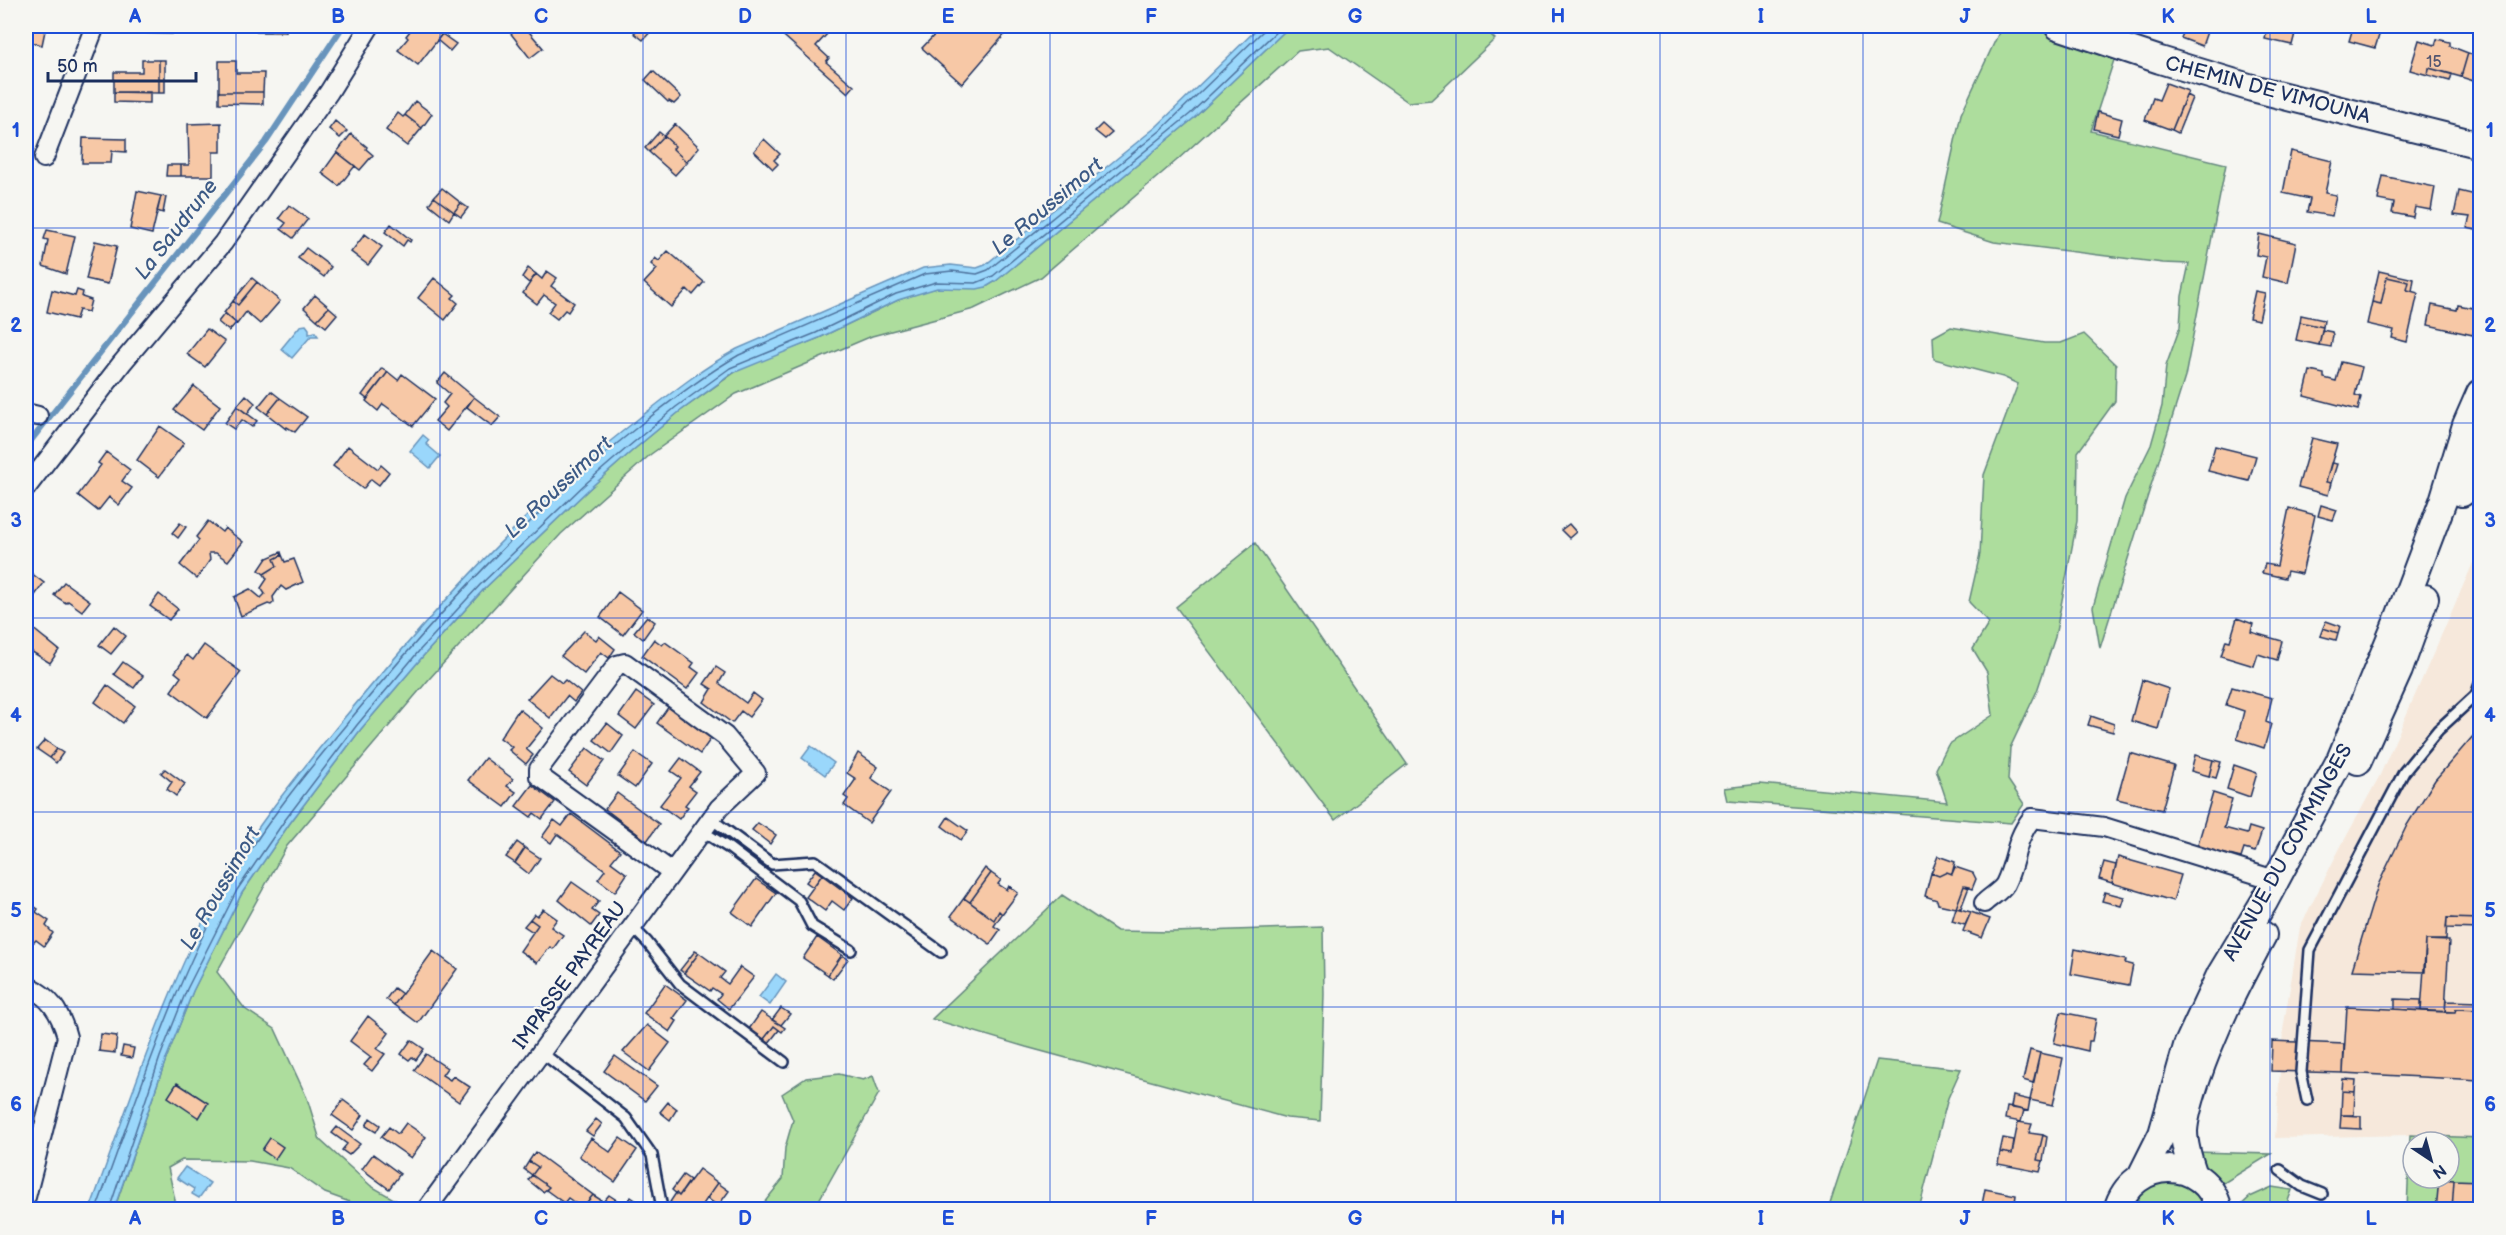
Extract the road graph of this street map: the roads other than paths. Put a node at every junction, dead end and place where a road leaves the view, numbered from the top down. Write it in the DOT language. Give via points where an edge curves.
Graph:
graph roads {
  1 [pos="95,26"];
  2 [pos="369,26"];
  3 [pos="2058,26"];
  4 [pos="2481,145"];
  5 [pos="45,158"];
  6 [pos="2481,393"];
  7 [pos="2481,441"];
  8 [pos="26,488"];
  9 [pos="2481,684"];
  10 [pos="706,825"];
  11 [pos="672,872"];
  12 [pos="2275,880"];
  13 [pos="1984,903"];
  14 [pos="632,927"];
  15 [pos="851,950"];
  16 [pos="941,952"];
  17 [pos="26,985"];
  18 [pos="539,1054"];
  19 [pos="784,1062"];
  20 [pos="2307,1100"];
  21 [pos="2280,1170"];
  22 [pos="2194,1175"];
  23 [pos="2141,1176"];
  24 [pos="2322,1194"];
  25 [pos="26,1197"];
  26 [pos="661,1203"];
  27 [pos="426,1209"];
  28 [pos="2117,1209"];
  29 [pos="2219,1209"];
  1 -- 5 [label="street"];
  2 -- 8 [label="street" via="329,92 222,243 122,363"];
  3 -- 4 [label="main road, CHEMIN DE VIMOUNA" via="2252,88"];
  6 -- 12 [label="main road, AVENUE DU COMMINGES" via="2466,425 2443,501 2399,617 2340,760"];
  7 -- 22 [label="main road, AVENUE DU COMMINGES" via="2399,670 2362,752 2225,1005 2210,1041 2184,1129"];
  9 -- 20 [label="lane" via="2476,695 2438,730 2403,772 2310,950 2301,1072"];
  10 -- 11 [label="street, IMPASSE PAYREAU"];
  10 -- 11 [label="street, IMPASSE PAYREAU" via="756,773 725,736 625,663 617,665 538,769 539,776"];
  10 -- 15 [label="lane" via="729,848 799,901 812,926"];
  10 -- 16 [label="lane" via="771,864 815,861"];
  11 -- 14 [label="street, IMPASSE PAYREAU"];
  12 -- 13 [label="street" via="2104,827 2032,818 2016,845 2005,885"];
  12 -- 23 [label="main road, AVENUE DU COMMINGES" via="2220,975 2187,1046 2162,1134"];
  14 -- 18 [label="street, IMPASSE PAYREAU"];
  14 -- 19 [label="lane" via="680,984"];
  17 -- 25 [label="street" via="40,992 61,1014 67,1037"];
  18 -- 26 [label="lane" via="626,1118 652,1155"];
  18 -- 27 [label="street, IMPASSE PAYREAU"];
  21 -- 24 [label="lane"];
  22 -- 23 [label="main road" via="2168,1169"];
  22 -- 29 [label="main road" via="2213,1193"];
  23 -- 28 [label="main road, AVENUE DU COMMINGES" via="2124,1193"];
}
